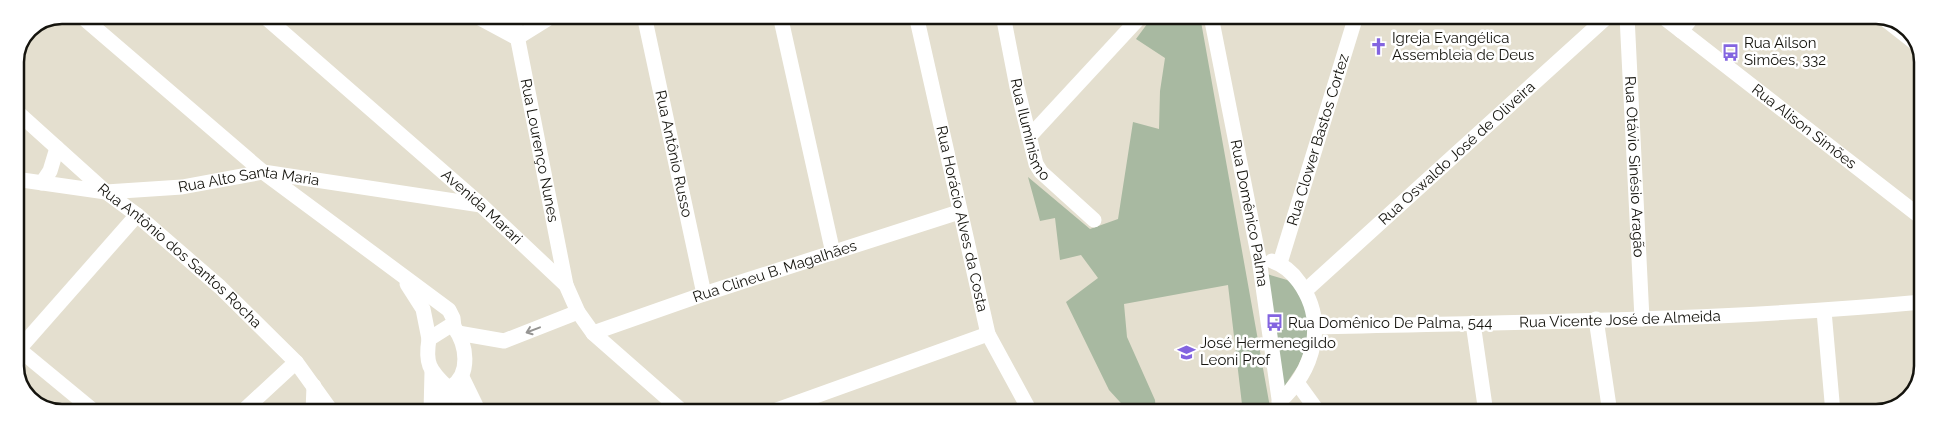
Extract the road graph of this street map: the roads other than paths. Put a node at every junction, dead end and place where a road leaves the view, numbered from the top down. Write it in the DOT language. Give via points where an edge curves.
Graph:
graph roads {
  1 [pos="90,24"];
  2 [pos="273,24"];
  3 [pos="491,24"];
  4 [pos="514,24"];
  5 [pos="540,24"];
  6 [pos="646,24"];
  7 [pos="782,24"];
  8 [pos="918,24"];
  9 [pos="1005,24"];
  10 [pos="1134,24"];
  11 [pos="1213,24"];
  12 [pos="1354,24"];
  13 [pos="1599,24"];
  14 [pos="1627,24"];
  15 [pos="1672,24"];
  16 [pos="1687,24"];
  17 [pos="1681,31"];
  18 [pos="518,38"];
  19 [pos="24,118"];
  20 [pos="1029,137"];
  21 [pos="57,148"];
  22 [pos="262,172"];
  23 [pos="24,180"];
  24 [pos="42,183"];
  25 [pos="106,192"];
  26 [pos="481,205"];
  27 [pos="959,212"];
  28 [pos="1914,212"];
  29 [pos="136,215"];
  30 [pos="1094,220"];
  31 [pos="833,253"];
  32 [pos="1259,258"];
  33 [pos="1280,263"];
  34 [pos="402,276"];
  35 [pos="566,285"];
  36 [pos="1305,291"];
  37 [pos="704,294"];
  38 [pos="1914,303"];
  39 [pos="1824,311"];
  40 [pos="578,312"];
  41 [pos="1596,319"];
  42 [pos="1642,319"];
  43 [pos="1473,323"];
  44 [pos="1316,327"];
  45 [pos="456,330"];
  46 [pos="593,333"];
  47 [pos="988,334"];
  48 [pos="429,339"];
  49 [pos="24,340"];
  50 [pos="24,354"];
  51 [pos="296,362"];
  52 [pos="432,372"];
  53 [pos="453,383"];
  54 [pos="1298,384"];
  55 [pos="314,386"];
  56 [pos="85,404"];
  57 [pos="251,404"];
  58 [pos="313,404"];
  59 [pos="326,404"];
  60 [pos="431,404"];
  61 [pos="444,404"];
  62 [pos="471,404"];
  63 [pos="674,404"];
  64 [pos="793,404"];
  65 [pos="1026,404"];
  66 [pos="1279,404"];
  67 [pos="1283,404"];
  68 [pos="1312,404"];
  69 [pos="1485,404"];
  70 [pos="1609,404"];
  71 [pos="1832,404"];
  1 -- 22 [label="street"];
  2 -- 26 [label="street, Avenida Marari"];
  3 -- 18 [label="street"];
  4 -- 18 [label="street, Rua Lourenço Nunes"];
  5 -- 18 [label="street"];
  6 -- 37 [label="street, Rua Antônio Russo"];
  7 -- 31 [label="street"];
  8 -- 27 [label="street, Rua Horácio Alves da Costa"];
  9 -- 20 [label="street, Rua Iluminismo"];
  10 -- 20 [label="street"];
  11 -- 32 [label="street, Rua Domênico Palma"];
  12 -- 33 [label="street, Rua Clower Bastos Cortez"];
  13 -- 36 [label="street, Rua Oswaldo José de Oliveira"];
  14 -- 42 [label="street, Rua Otávio Sinésio Aragão"];
  15 -- 17 [label="street, Rua Alison Simões"];
  16 -- 17 [label="street"];
  17 -- 28 [label="street, Rua Alison Simões"];
  18 -- 35 [label="street, Rua Lourenço Nunes"];
  19 -- 21 [label="street, Rua Antônio dos Santos Rocha"];
  20 -- 30 [label="street, Rua Iluminismo" via="1041,172"];
  21 -- 24 [label="street" via="50,171"];
  21 -- 25 [label="street, Rua Antônio dos Santos Rocha"];
  22 -- 25 [label="street, Rua Alto Santa Maria" via="182,187"];
  22 -- 26 [label="street, Rua Alto Santa Maria"];
  22 -- 34 [label="street"];
  23 -- 24 [label="street, Rua Alto Santa Maria"];
  24 -- 25 [label="street, Rua Alto Santa Maria"];
  25 -- 29 [label="street, Rua Antônio dos Santos Rocha"];
  26 -- 35 [label="street, Avenida Marari"];
  27 -- 31 [label="street, Rua Clineu B. Magalhães"];
  27 -- 47 [label="street, Rua Horácio Alves da Costa"];
  29 -- 49 [label="street"];
  29 -- 51 [label="street, Rua Antônio dos Santos Rocha" via="220,287"];
  31 -- 37 [label="street, Rua Clineu B. Magalhães"];
  32 -- 33 [label="street"];
  32 -- 66 [label="street, Rua Domênico Palma"];
  33 -- 36 [label="street" via="1296,277"];
  34 -- 45 [label="street" via="449,310"];
  34 -- 48 [label="street" via="422,309"];
  35 -- 40 [label="street, Avenida Marari"];
  36 -- 44 [label="street" via="1313,307"];
  37 -- 46 [label="street, Rua Clineu B. Magalhães"];
  38 -- 39 [label="street, Rua Vicente José de Almeida"];
  39 -- 42 [label="street, Rua Vicente José de Almeida"];
  39 -- 71 [label="street"];
  40 -- 45 [label="street, one-way" via="504,340"];
  40 -- 46 [label="street, Avenida Marari"];
  41 -- 42 [label="street, Rua Vicente José de Almeida"];
  41 -- 43 [label="street, Rua Vicente José de Almeida"];
  41 -- 70 [label="street"];
  43 -- 44 [label="street, Rua Vicente José de Almeida"];
  43 -- 69 [label="street"];
  44 -- 54 [label="street"];
  45 -- 48 [label="street" via="448,327"];
  45 -- 53 [label="street" via="466,364"];
  46 -- 63 [label="street, Avenida Marari"];
  47 -- 64 [label="street"];
  47 -- 65 [label="street, Rua Horácio Alves da Costa"];
  48 -- 52 [label="street" via="426,357"];
  50 -- 56 [label="street"];
  51 -- 55 [label="street, Rua Antônio dos Santos Rocha"];
  51 -- 57 [label="street"];
  52 -- 53 [label="street"];
  52 -- 60 [label="street"];
  53 -- 61 [label="street"];
  53 -- 62 [label="street"];
  54 -- 67 [label="street"];
  54 -- 68 [label="street"];
  55 -- 58 [label="street"];
  55 -- 59 [label="street, Rua Antônio dos Santos Rocha"];
}
